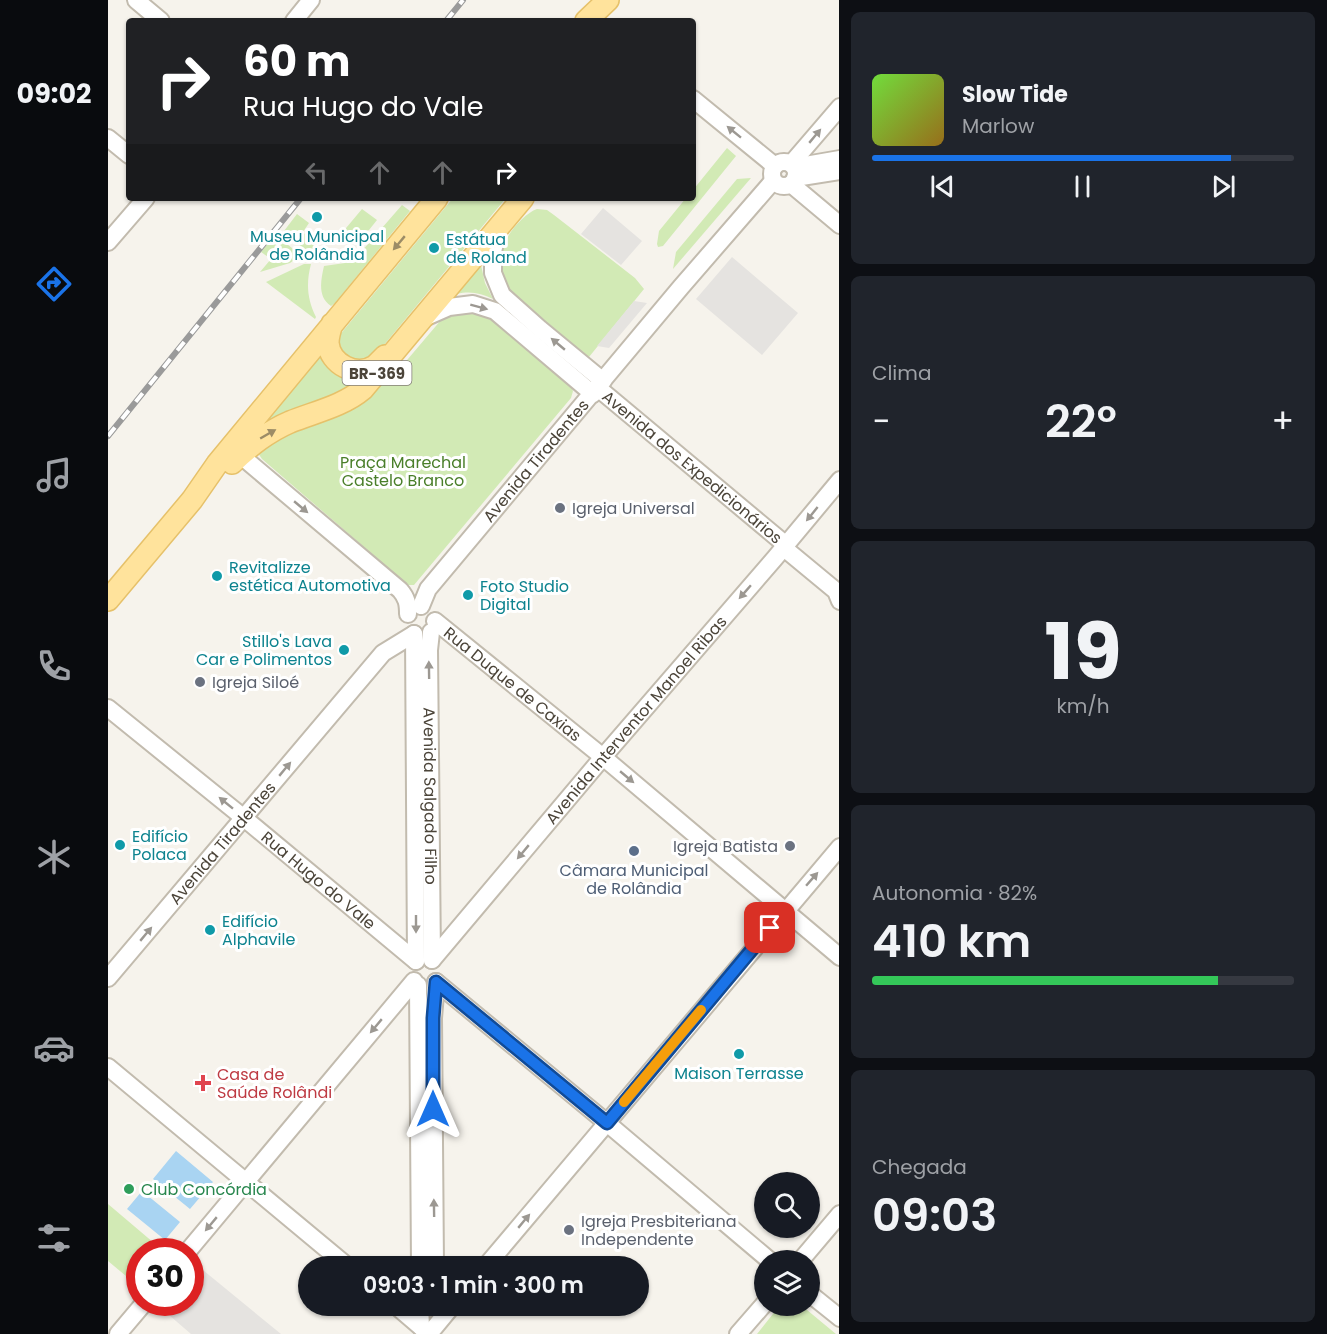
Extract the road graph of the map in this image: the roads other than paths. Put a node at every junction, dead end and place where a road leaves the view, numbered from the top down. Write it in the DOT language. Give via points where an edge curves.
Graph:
graph roads {
  1 [pos="135,0"];
  2 [pos="311,0"];
  3 [pos="608,0"];
  4 [pos="614,0"];
  5 [pos="157,18"];
  6 [pos="296,18"];
  7 [pos="589,18"];
  8 [pos="605,18"];
  9 [pos="696,101"];
  10 [pos="839,108"];
  11 [pos="108,138"];
  12 [pos="126,153"];
  13 [pos="839,159"];
  14 [pos="839,171"];
  15 [pos="786,173"];
  16 [pos="143,201"];
  17 [pos="434,201"];
  18 [pos="521,201"];
  19 [pos="839,224"];
  20 [pos="498,229"];
  21 [pos="108,242"];
  22 [pos="424,318"];
  23 [pos="332,324"];
  24 [pos="406,338"];
  25 [pos="598,388"];
  26 [pos="240,455"];
  27 [pos="839,481"];
  28 [pos="192,500"];
  29 [pos="785,546"];
  30 [pos="839,598"];
  31 [pos="108,600"];
  32 [pos="415,610"];
  33 [pos="433,626"];
  34 [pos="414,634"];
  35 [pos="108,708"];
  36 [pos="603,757"];
  37 [pos="244,818"];
  38 [pos="839,848"];
  39 [pos="784,911"];
  40 [pos="839,956"];
  41 [pos="424,961"];
  42 [pos="108,978"];
  43 [pos="436,982"];
  44 [pos="416,983"];
  45 [pos="108,1067"];
  46 [pos="607,1123"];
  47 [pos="426,1132"];
  48 [pos="246,1182"];
  49 [pos="839,1215"];
  50 [pos="199,1238"];
  51 [pos="757,1250"];
  52 [pos="809,1250"];
  53 [pos="335,1256"];
  54 [pos="420,1256"];
  55 [pos="434,1256"];
  56 [pos="494,1256"];
  57 [pos="820,1302"];
  58 [pos="133,1316"];
  59 [pos="410,1316"];
  60 [pos="442,1316"];
  61 [pos="754,1316"];
  62 [pos="839,1317"];
  63 [pos="429,1329"];
  64 [pos="118,1334"];
  65 [pos="738,1334"];
  1 -- 5 [label="street"];
  2 -- 6 [label="street"];
  3 -- 7 [label="main road"];
  4 -- 8 [label="main road"];
  15 -- 9 [label="street, one-way"];
  15 -- 10 [label="street, Avenida Tiradentes, one-way"];
  11 -- 12 [label="street"];
  13 -- 15 [label="street"];
  14 -- 15 [label="street"];
  15 -- 19 [label="street"];
  15 -- 25 [label="street, Avenida Tiradentes" via="692,275"];
  16 -- 21 [label="street"];
  17 -- 23 [label="main road, BR-369, one-way"];
  18 -- 20 [label="main road, BR-369"];
  20 -- 22 [label="main road, BR-369"];
  25 -- 20 [label="street, Avenida dos Expedicionários, one-way" via="502,295 493,273"];
  22 -- 24 [label="main road, BR-369"];
  22 -- 25 [label="street, Avenida dos Expedicionários, one-way" via="449,307 473,304 495,311"];
  23 -- 24 [label="main road" via="330,351 342,366 356,370 373,367"];
  23 -- 28 [label="main road, BR-369"];
  26 -- 24 [label="main road, BR-369, one-way" via="269,432 355,395"];
  25 -- 29 [label="street, Avenida dos Expedicionários"];
  25 -- 32 [label="street, Avenida Tiradentes" via="428,589"];
  26 -- 28 [label="main road, BR-369"];
  26 -- 32 [label="street, one-way" via="400,590"];
  27 -- 29 [label="street, Avenida Interventor Manoel Ribas, one-way"];
  28 -- 31 [label="main road, BR-369"];
  29 -- 30 [label="street, Avenida dos Expedicionários" via="836,591"];
  29 -- 36 [label="street, Avenida Interventor Manoel Ribas, one-way"];
  32 -- 33 [label="street" via="427,608 433,613"];
  32 -- 34 [label="street" via="406,621"];
  33 -- 34 [label="street" via="428,634"];
  33 -- 36 [label="street, Rua Duque de Caxias"];
  41 -- 33 [label="street, Avenida Salgado Filho, one-way" via="429,650"];
  37 -- 34 [label="street, Avenida Tiradentes, one-way" via="383,653"];
  34 -- 41 [label="street, Avenida Salgado Filho, one-way"];
  37 -- 35 [label="street, Rua Hugo do Vale, one-way"];
  36 -- 39 [label="street, Rua Duque de Caxias, one-way"];
  36 -- 41 [label="street, Avenida Interventor Manoel Ribas, one-way"];
  37 -- 41 [label="street, Rua Hugo do Vale"];
  42 -- 37 [label="street, Avenida Tiradentes, one-way"];
  39 -- 38 [label="street, one-way"];
  39 -- 40 [label="street, Rua Duque de Caxias"];
  39 -- 46 [label="street"];
  41 -- 43 [label="street" via="438,967"];
  41 -- 44 [label="street" via="411,970"];
  43 -- 44 [label="street" via="429,986"];
  43 -- 46 [label="street"];
  43 -- 47 [label="street"];
  44 -- 47 [label="street"];
  44 -- 48 [label="street, one-way"];
  45 -- 48 [label="street"];
  46 -- 51 [label="street"];
  56 -- 46 [label="street, one-way"];
  47 -- 54 [label="street"];
  55 -- 47 [label="street, one-way"];
  48 -- 50 [label="street, one-way"];
  48 -- 53 [label="street"];
  49 -- 52 [label="street"];
  57 -- 62 [label="street"];
  58 -- 64 [label="street"];
  59 -- 63 [label="street"];
  60 -- 63 [label="street"];
  61 -- 65 [label="street"];
}
